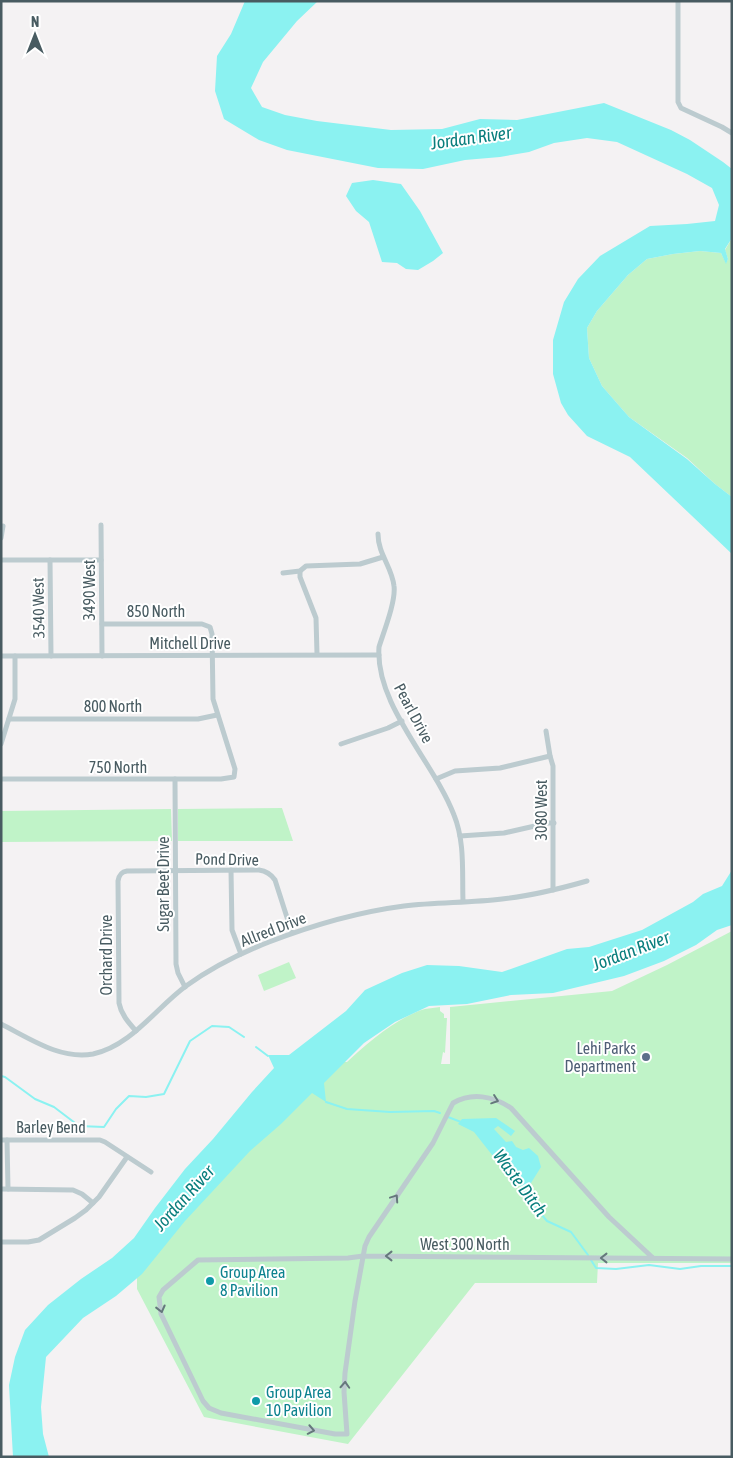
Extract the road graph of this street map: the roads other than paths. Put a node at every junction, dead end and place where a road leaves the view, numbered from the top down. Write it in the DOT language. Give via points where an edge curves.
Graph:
graph roads {
  1 [pos="678,1"];
  2 [pos="732,133"];
  3 [pos="101,524"];
  4 [pos="3,526"];
  5 [pos="378,534"];
  6 [pos="1,538"];
  7 [pos="383,557"];
  8 [pos="1,560"];
  9 [pos="50,560"];
  10 [pos="101,560"];
  11 [pos="300,571"];
  12 [pos="283,573"];
  13 [pos="102,624"];
  14 [pos="316,654"];
  15 [pos="212,655"];
  16 [pos="379,655"];
  17 [pos="1,656"];
  18 [pos="15,656"];
  19 [pos="51,656"];
  20 [pos="102,656"];
  21 [pos="217,715"];
  22 [pos="9,719"];
  23 [pos="402,721"];
  24 [pos="546,732"];
  25 [pos="1,744"];
  26 [pos="341,744"];
  27 [pos="550,756"];
  28 [pos="1,779"];
  29 [pos="175,779"];
  30 [pos="436,780"];
  31 [pos="554,823"];
  32 [pos="460,836"];
  33 [pos="175,870"];
  34 [pos="231,870"];
  35 [pos="120,874"];
  36 [pos="587,881"];
  37 [pos="553,890"];
  38 [pos="463,901"];
  39 [pos="292,933"];
  40 [pos="241,954"];
  41 [pos="185,987"];
  42 [pos="1,1024"];
  43 [pos="136,1031"];
  44 [pos="4,1140"];
  45 [pos="127,1157"];
  46 [pos="150,1172"];
  47 [pos="1,1189"];
  48 [pos="8,1189"];
  49 [pos="93,1203"];
  50 [pos="1,1242"];
  51 [pos="363,1256"];
  52 [pos="653,1258"];
  53 [pos="732,1259"];
  1 -- 2 [label="street" via="678,102 681,108"];
  3 -- 10 [label="street, 3490 West"];
  4 -- 6 [label="street"];
  5 -- 7 [label="street, Pearl Drive"];
  7 -- 11 [label="street" via="360,564 306,566"];
  7 -- 16 [label="street, Pearl Drive" via="393,580 394,592"];
  8 -- 9 [label="street"];
  9 -- 10 [label="street"];
  9 -- 19 [label="street, 3540 West"];
  10 -- 13 [label="street, 3490 West"];
  11 -- 12 [label="street"];
  11 -- 14 [label="street" via="316,618"];
  13 -- 15 [label="street, 850 North" via="202,624 212,631"];
  13 -- 20 [label="street, 3490 West"];
  14 -- 15 [label="street, Mitchell Drive"];
  14 -- 16 [label="street, Mitchell Drive"];
  15 -- 20 [label="street, Mitchell Drive"];
  15 -- 21 [label="street" via="213,699"];
  16 -- 23 [label="street, Pearl Drive" via="384,684"];
  17 -- 18 [label="street, Mitchell Drive"];
  18 -- 19 [label="street, Mitchell Drive"];
  18 -- 22 [label="street" via="15,699"];
  19 -- 20 [label="street, Mitchell Drive"];
  21 -- 22 [label="street, 800 North" via="198,719"];
  21 -- 29 [label="street, 750 North" via="236,769 234,777"];
  22 -- 25 [label="street"];
  23 -- 26 [label="street"];
  23 -- 30 [label="street, Pearl Drive"];
  24 -- 27 [label="street, 3080 West"];
  27 -- 30 [label="street" via="500,768 458,770"];
  27 -- 31 [label="street, 3080 West" via="554,766"];
  28 -- 29 [label="street, 750 North"];
  29 -- 33 [label="street, Sugar Beet Drive"];
  30 -- 32 [label="street, Pearl Drive" via="451,807"];
  31 -- 32 [label="street" via="504,833"];
  31 -- 37 [label="street, 3080 West"];
  32 -- 38 [label="street, Pearl Drive"];
  33 -- 34 [label="street, Pond Drive"];
  33 -- 35 [label="street, Pond Drive"];
  33 -- 41 [label="street, Sugar Beet Drive" via="176,964"];
  34 -- 39 [label="street, Pond Drive" via="263,870 271,875"];
  34 -- 40 [label="street" via="232,930"];
  35 -- 43 [label="street, Orchard Drive" via="119,1003 125,1018"];
  36 -- 37 [label="street, Allred Drive"];
  37 -- 38 [label="street, Allred Drive" via="513,898"];
  38 -- 39 [label="street, Allred Drive" via="385,909"];
  39 -- 40 [label="street, Allred Drive"];
  40 -- 41 [label="street, Allred Drive"];
  41 -- 43 [label="street, Allred Drive"];
  42 -- 43 [label="street, Allred Drive" via="55,1050 78,1055 107,1049"];
  44 -- 45 [label="street, Barley Bend" via="100,1140"];
  44 -- 48 [label="street"];
  45 -- 46 [label="street, Barley Bend"];
  45 -- 49 [label="street"];
  47 -- 48 [label="street"];
  48 -- 49 [label="street" via="73,1190"];
  49 -- 50 [label="street" via="39,1240"];
  51 -- 51 [label="street, West 300 North, one-way" via="198,1260 163,1290 159,1297 162,1314 206,1405 221,1413 347,1434 344,1392"];
  52 -- 51 [label="street, West 300 North, one-way"];
  51 -- 52 [label="street, one-way" via="369,1237 433,1143 452,1103 475,1096 493,1099 511,1108 609,1217"];
  52 -- 53 [label="street, West 300 North"];
}
